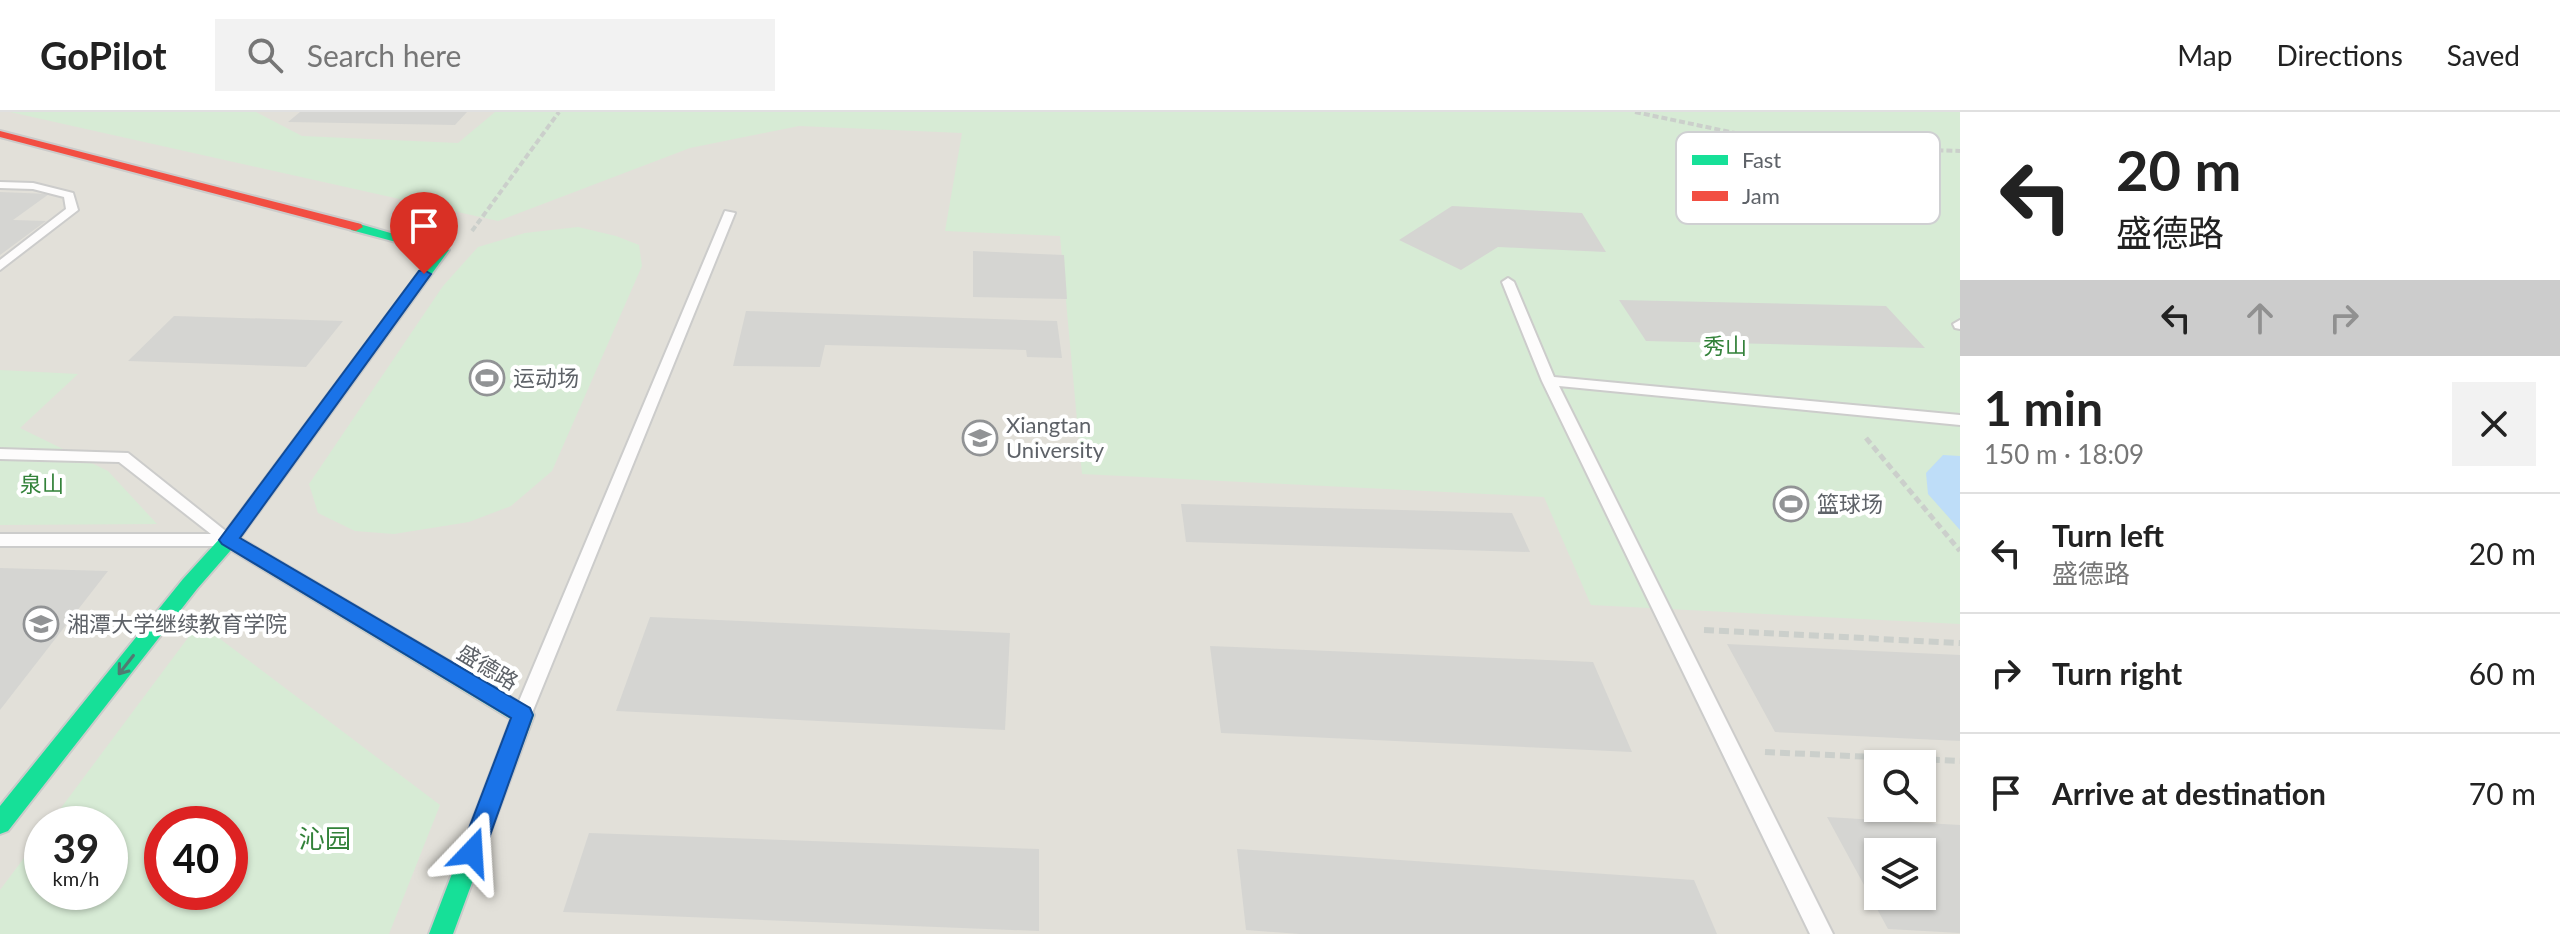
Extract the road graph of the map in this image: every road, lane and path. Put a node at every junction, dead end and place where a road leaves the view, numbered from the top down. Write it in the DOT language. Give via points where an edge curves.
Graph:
graph roads {
  1 [pos="559,112"];
  2 [pos="1635,112"];
  3 [pos="1730,132"];
  4 [pos="0,134"];
  5 [pos="1940,150"];
  6 [pos="1960,151"];
  7 [pos="0,185"];
  8 [pos="729,213"];
  9 [pos="464,241"];
  10 [pos="0,266"];
  11 [pos="1508,282"];
  12 [pos="1549,381"];
  13 [pos="1842,409"];
  14 [pos="1960,420"];
  15 [pos="0,454"];
  16 [pos="0,540"];
  17 [pos="229,540"];
  18 [pos="1960,551"];
  19 [pos="1671,628"];
  20 [pos="1960,643"];
  21 [pos="523,715"];
  22 [pos="1731,750"];
  23 [pos="1960,761"];
  24 [pos="0,824"];
  25 [pos="441,934"];
  26 [pos="1822,934"];
  1 -- 9 [label="path"];
  2 -- 3 [label="path"];
  4 -- 17 [label="street" via="442,250"];
  5 -- 6 [label="path"];
  7 -- 10 [label="lane" via="69,195 72,210"];
  8 -- 21 [label="lane"];
  11 -- 12 [label="lane"];
  12 -- 13 [label="lane"];
  12 -- 19 [label="lane"];
  13 -- 14 [label="lane"];
  13 -- 18 [label="path"];
  15 -- 17 [label="lane" via="123,457"];
  16 -- 17 [label="lane"];
  17 -- 21 [label="street, 盛德路"];
  17 -- 24 [label="street, one-way"];
  19 -- 20 [label="path"];
  19 -- 22 [label="lane"];
  21 -- 25 [label="street, 盛德路"];
  22 -- 23 [label="path"];
  22 -- 26 [label="lane"];
}
